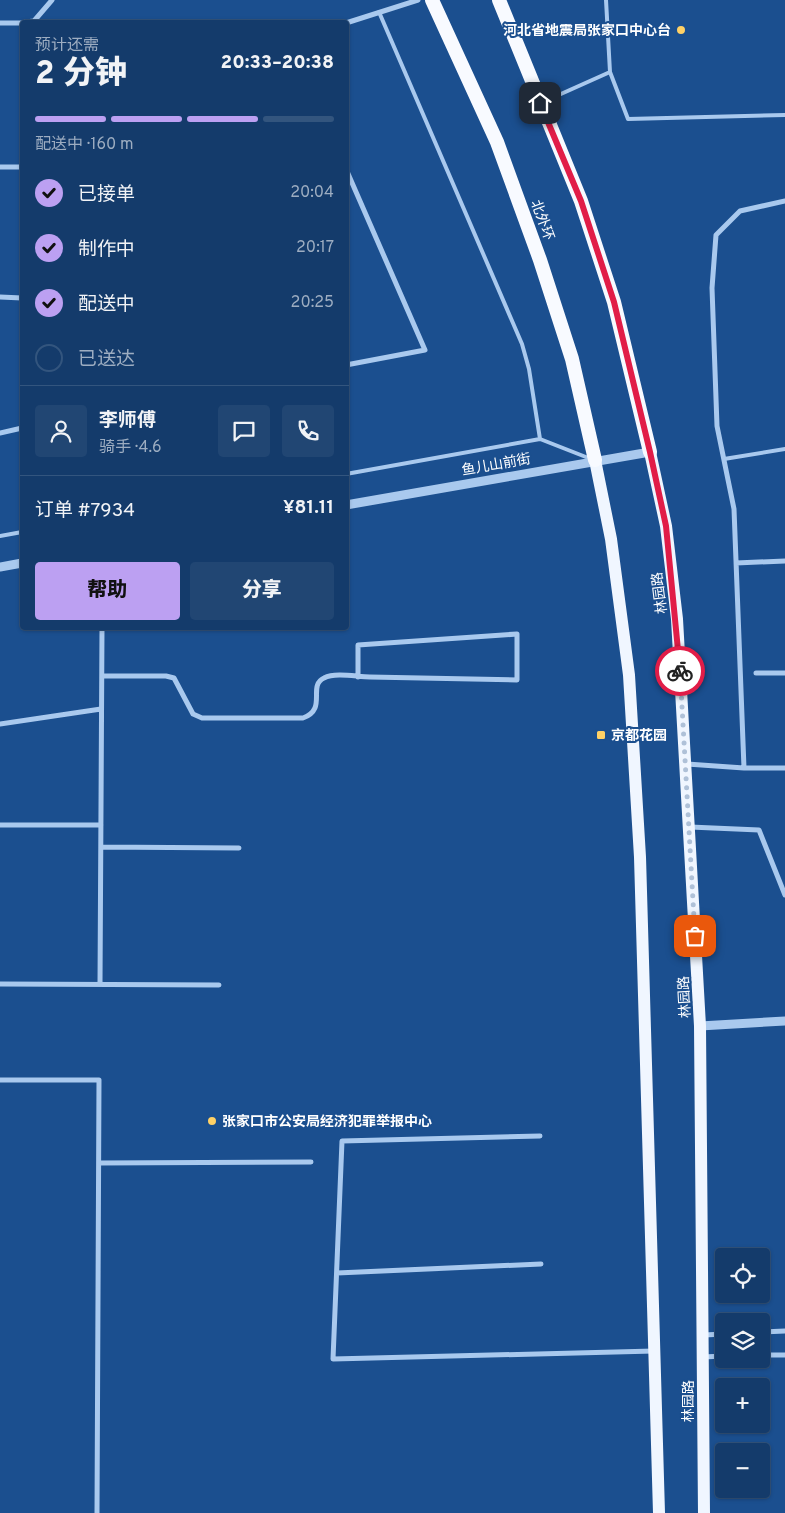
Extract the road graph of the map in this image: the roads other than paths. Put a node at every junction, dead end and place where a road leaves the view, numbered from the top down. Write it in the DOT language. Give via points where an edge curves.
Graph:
graph roads {
  1 [pos="52,0"];
  2 [pos="418,0"];
  3 [pos="432,0"];
  4 [pos="499,0"];
  5 [pos="606,0"];
  6 [pos="379,12"];
  7 [pos="35,20"];
  8 [pos="0,23"];
  9 [pos="20,23"];
  10 [pos="349,23"];
  11 [pos="610,72"];
  12 [pos="540,103"];
  13 [pos="785,115"];
  14 [pos="20,166"];
  15 [pos="0,167"];
  16 [pos="349,176"];
  17 [pos="785,201"];
  18 [pos="0,297"];
  19 [pos="20,298"];
  20 [pos="349,364"];
  21 [pos="20,428"];
  22 [pos="0,433"];
  23 [pos="540,439"];
  24 [pos="785,449"];
  25 [pos="650,452"];
  26 [pos="724,459"];
  27 [pos="595,460"];
  28 [pos="349,473"];
  29 [pos="349,504"];
  30 [pos="20,532"];
  31 [pos="0,536"];
  32 [pos="20,562"];
  33 [pos="785,562"];
  34 [pos="736,563"];
  35 [pos="0,566"];
  36 [pos="102,630"];
  37 [pos="785,673"];
  38 [pos="756,674"];
  39 [pos="102,676"];
  40 [pos="358,677"];
  41 [pos="101,709"];
  42 [pos="0,724"];
  43 [pos="686,764"];
  44 [pos="744,768"];
  45 [pos="785,768"];
  46 [pos="0,825"];
  47 [pos="101,825"];
  48 [pos="690,827"];
  49 [pos="100,847"];
  50 [pos="239,848"];
  51 [pos="785,895"];
  52 [pos="0,984"];
  53 [pos="100,984"];
  54 [pos="219,985"];
  55 [pos="785,1021"];
  56 [pos="700,1026"];
  57 [pos="0,1080"];
  58 [pos="540,1136"];
  59 [pos="312,1162"];
  60 [pos="99,1163"];
  61 [pos="541,1264"];
  62 [pos="337,1272"];
  63 [pos="785,1331"];
  64 [pos="770,1332"];
  65 [pos="715,1334"];
  66 [pos="702,1335"];
  67 [pos="654,1351"];
  68 [pos="770,1355"];
  69 [pos="785,1355"];
  70 [pos="715,1356"];
  71 [pos="702,1357"];
  72 [pos="98,1513"];
  73 [pos="659,1513"];
  74 [pos="704,1513"];
  1 -- 7 [label="street"];
  2 -- 6 [label="street"];
  3 -- 27 [label="highway, 北外环" via="497,142 540,260 572,359"];
  4 -- 12 [label="highway"];
  5 -- 11 [label="lane"];
  6 -- 10 [label="street"];
  6 -- 23 [label="lane" via="522,344"];
  8 -- 9 [label="street"];
  11 -- 12 [label="lane"];
  11 -- 13 [label="lane" via="628,119"];
  12 -- 25 [label="highway" via="581,201 614,302"];
  14 -- 15 [label="street"];
  16 -- 20 [label="street" via="425,350"];
  17 -- 26 [label="street" via="740,211 716,235 713,318 717,426"];
  18 -- 19 [label="street"];
  21 -- 22 [label="street"];
  23 -- 27 [label="lane"];
  23 -- 28 [label="lane"];
  24 -- 26 [label="lane"];
  25 -- 27 [label="street, 鱼儿山前街"];
  25 -- 43 [label="main road, 林园路" via="666,526 677,619"];
  26 -- 34 [label="street" via="734,509"];
  27 -- 29 [label="street, 鱼儿山前街"];
  27 -- 67 [label="main road" via="629,675 640,857"];
  30 -- 31 [label="lane"];
  32 -- 35 [label="street"];
  33 -- 34 [label="street"];
  34 -- 44 [label="street"];
  36 -- 39 [label="street"];
  37 -- 38 [label="street"];
  39 -- 40 [label="street" via="174,678 193,714 202,718 303,718 311,715 317,707 317,686 322,679 329,676"];
  39 -- 41 [label="street"];
  40 -- 40 [label="street" via="358,645 517,634 517,680"];
  41 -- 42 [label="street"];
  41 -- 47 [label="street"];
  43 -- 44 [label="street"];
  43 -- 48 [label="main road, 林园路"];
  44 -- 45 [label="street"];
  46 -- 47 [label="street"];
  47 -- 49 [label="street"];
  48 -- 51 [label="street" via="759,830"];
  48 -- 56 [label="main road, 林园路"];
  49 -- 50 [label="street"];
  49 -- 53 [label="street"];
  52 -- 53 [label="street"];
  53 -- 54 [label="street"];
  55 -- 56 [label="street"];
  56 -- 66 [label="main road, 林园路"];
  57 -- 60 [label="street" via="99,1080"];
  58 -- 62 [label="street" via="342,1141"];
  59 -- 60 [label="street"];
  60 -- 72 [label="street"];
  61 -- 62 [label="street"];
  62 -- 67 [label="street" via="333,1359"];
  63 -- 64 [label="street"];
  65 -- 66 [label="street"];
  66 -- 71 [label="main road, 林园路"];
  67 -- 73 [label="main road"];
  68 -- 69 [label="street"];
  70 -- 71 [label="street"];
  71 -- 74 [label="main road, 林园路"];
}
